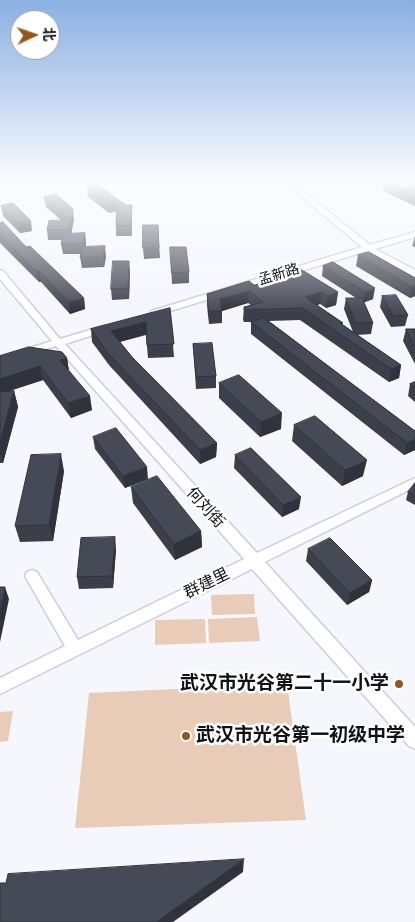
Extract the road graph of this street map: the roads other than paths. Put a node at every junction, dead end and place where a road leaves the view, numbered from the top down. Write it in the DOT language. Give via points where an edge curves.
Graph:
graph roads {
  1 [pos="341,226"];
  2 [pos="415,234"];
  3 [pos="368,248"];
  4 [pos="0,272"];
  5 [pos="415,274"];
  6 [pos="142,317"];
  7 [pos="114,325"];
  8 [pos="58,342"];
  9 [pos="0,360"];
  10 [pos="415,482"];
  11 [pos="252,562"];
  12 [pos="32,576"];
  13 [pos="75,649"];
  14 [pos="0,686"];
  15 [pos="415,740"];
  1 -- 3 [label="street"];
  2 -- 3 [label="street, 孟新路"];
  3 -- 5 [label="street"];
  3 -- 6 [label="street, 孟新路"];
  4 -- 8 [label="street, 何刘街"];
  7 -- 8 [label="street"];
  8 -- 9 [label="street"];
  8 -- 11 [label="street, 何刘街"];
  10 -- 11 [label="street, 群建里"];
  11 -- 13 [label="street, 群建里"];
  11 -- 15 [label="street, 何刘街"];
  12 -- 13 [label="street"];
  13 -- 14 [label="street, 群建里"];
}
